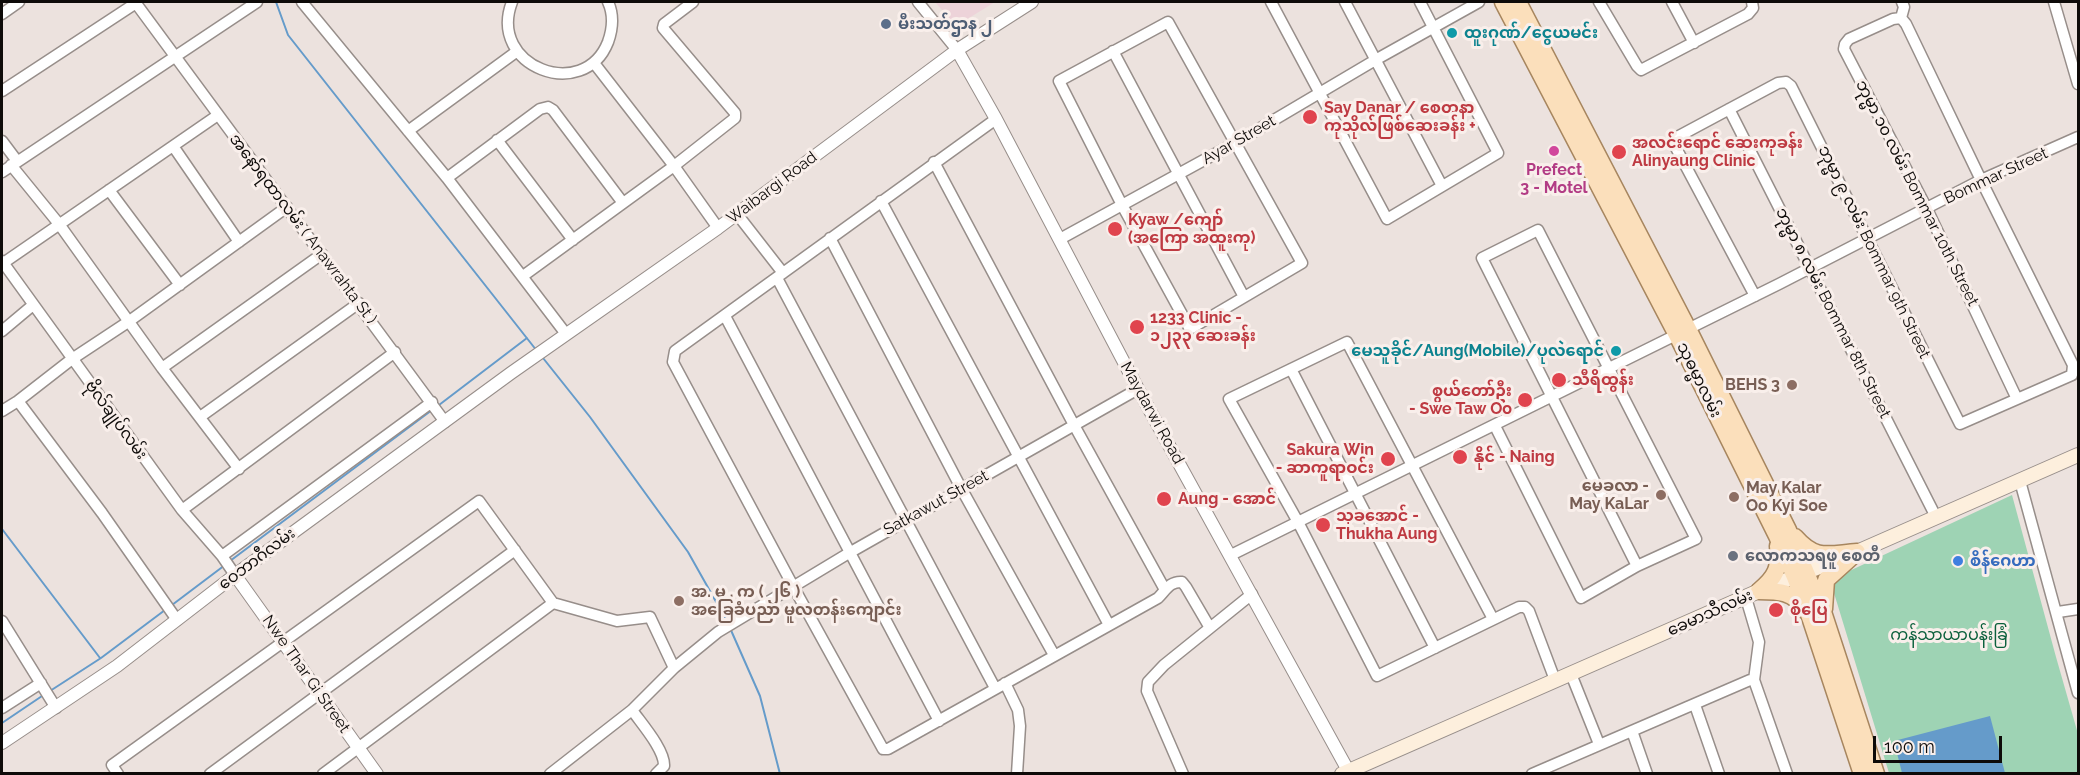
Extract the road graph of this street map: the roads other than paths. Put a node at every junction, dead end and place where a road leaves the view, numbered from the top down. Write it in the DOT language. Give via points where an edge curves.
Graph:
graph roads {
  1 [pos="19,2"];
  2 [pos="135,2"];
  3 [pos="302,2"];
  4 [pos="512,2"];
  5 [pos="608,2"];
  6 [pos="693,2"];
  7 [pos="918,2"];
  8 [pos="1032,2"];
  9 [pos="1271,2"];
  10 [pos="1345,2"];
  11 [pos="1420,2"];
  12 [pos="1479,2"];
  13 [pos="1503,2"];
  14 [pos="1518,2"];
  15 [pos="1599,2"];
  16 [pos="1672,2"];
  17 [pos="1902,2"];
  18 [pos="2054,2"];
  19 [pos="253,4"];
  20 [pos="1753,5"];
  21 [pos="2,14"];
  22 [pos="1901,18"];
  23 [pos="1434,27"];
  24 [pos="1694,43"];
  25 [pos="957,50"];
  26 [pos="1113,51"];
  27 [pos="516,52"];
  28 [pos="174,57"];
  29 [pos="1377,59"];
  30 [pos="594,63"];
  31 [pos="2079,84"];
  32 [pos="2,91"];
  33 [pos="1320,93"];
  34 [pos="1730,109"];
  35 [pos="218,115"];
  36 [pos="996,118"];
  37 [pos="408,131"];
  38 [pos="2079,137"];
  39 [pos="497,140"];
  40 [pos="2,141"];
  41 [pos="1235,143"];
  42 [pos="173,146"];
  43 [pos="934,162"];
  44 [pos="14,163"];
  45 [pos="674,166"];
  46 [pos="2,172"];
  47 [pos="1179,173"];
  48 [pos="447,178"];
  49 [pos="1981,180"];
  50 [pos="1442,186"];
  51 [pos="110,190"];
  52 [pos="881,201"];
  53 [pos="623,203"];
  54 [pos="1122,204"];
  55 [pos="287,207"];
  56 [pos="1927,209"];
  57 [pos="736,214"];
  58 [pos="59,224"];
  59 [pos="718,228"];
  60 [pos="830,238"];
  61 [pos="1867,238"];
  62 [pos="1060,239"];
  63 [pos="573,240"];
  64 [pos="239,242"];
  65 [pos="322,254"];
  66 [pos="2,262"];
  67 [pos="1810,267"];
  68 [pos="523,276"];
  69 [pos="780,276"];
  70 [pos="180,285"];
  71 [pos="1755,296"];
  72 [pos="1244,297"];
  73 [pos="359,303"];
  74 [pos="33,305"];
  75 [pos="725,316"];
  76 [pos="128,322"];
  77 [pos="2,331"];
  78 [pos="1683,332"];
  79 [pos="566,334"];
  80 [pos="395,352"];
  81 [pos="72,359"];
  82 [pos="162,368"];
  83 [pos="1291,369"];
  84 [pos="1608,369"];
  85 [pos="511,373"];
  86 [pos="1138,389"];
  87 [pos="1551,398"];
  88 [pos="2018,399"];
  89 [pos="18,401"];
  90 [pos="433,403"];
  91 [pos="2,411"];
  92 [pos="201,417"];
  93 [pos="444,420"];
  94 [pos="1074,425"];
  95 [pos="1495,426"];
  96 [pos="2079,455"];
  97 [pos="1020,457"];
  98 [pos="1414,467"];
  99 [pos="238,469"];
  100 [pos="2020,481"];
  101 [pos="961,488"];
  102 [pos="1355,494"];
  103 [pos="182,510"];
  104 [pos="1936,517"];
  105 [pos="905,520"];
  106 [pos="1298,522"];
  107 [pos="1782,533"];
  108 [pos="515,550"];
  109 [pos="1857,552"];
  110 [pos="849,553"];
  111 [pos="1231,555"];
  112 [pos="227,565"];
  113 [pos="1637,566"];
  114 [pos="1801,575"];
  115 [pos="793,586"];
  116 [pos="1164,588"];
  117 [pos="1251,594"];
  118 [pos="1753,594"];
  119 [pos="553,603"];
  120 [pos="2079,609"];
  121 [pos="2058,612"];
  122 [pos="1817,618"];
  123 [pos="1493,619"];
  124 [pos="177,620"];
  125 [pos="2,621"];
  126 [pos="1109,625"];
  127 [pos="1210,628"];
  128 [pos="6,637"];
  129 [pos="284,643"];
  130 [pos="1435,648"];
  131 [pos="1054,655"];
  132 [pos="674,668"];
  133 [pos="1571,674"];
  134 [pos="1754,680"];
  135 [pos="1555,681"];
  136 [pos="1000,686"];
  137 [pos="44,688"];
  138 [pos="320,693"];
  139 [pos="2079,693"];
  140 [pos="1695,705"];
  141 [pos="2,708"];
  142 [pos="56,708"];
  143 [pos="632,710"];
  144 [pos="939,721"];
  145 [pos="1632,730"];
  146 [pos="2,743"];
  147 [pos="1599,744"];
  148 [pos="357,747"];
  149 [pos="115,769"];
  150 [pos="1554,769"];
  151 [pos="1347,772"];
  152 [pos="210,774"];
  153 [pos="323,774"];
  154 [pos="377,774"];
  155 [pos="550,774"];
  156 [pos="656,774"];
  157 [pos="1017,774"];
  158 [pos="1183,774"];
  159 [pos="1532,774"];
  160 [pos="1647,774"];
  161 [pos="1719,774"];
  162 [pos="1787,774"];
  163 [pos="1862,774"];
  164 [pos="1876,774"];
  1 -- 21 [label="street"];
  2 -- 28 [label="street, အနော်ရထာလမ်း ( Anawrahta St )"];
  2 -- 32 [label="street"];
  3 -- 37 [label="street"];
  4 -- 27 [label="street" via="508,33"];
  5 -- 30 [label="street" via="612,30 605,50"];
  6 -- 45 [label="street" via="663,28 735,113 735,118"];
  7 -- 25 [label="street"];
  8 -- 25 [label="street, Waibargi Road"];
  9 -- 33 [label="street"];
  10 -- 29 [label="street"];
  11 -- 23 [label="street"];
  12 -- 23 [label="street, Ayar Street"];
  13 -- 78 [label="main road, သုဓမ္မာလမ်း"];
  14 -- 78 [label="main road, သုဓမ္မာလမ်း"];
  15 -- 24 [label="street" via="1641,70"];
  16 -- 24 [label="street"];
  17 -- 22 [label="street"];
  18 -- 31 [label="street"];
  19 -- 28 [label="street"];
  20 -- 24 [label="street" via="1748,14"];
  22 -- 49 [label="street"];
  22 -- 56 [label="street, ဘုမ္မာ ၁၀ လမ်း Bommar 10th Street" via="1849,39 1844,49"];
  23 -- 29 [label="street, Ayar Street"];
  23 -- 50 [label="street" via="1498,153"];
  25 -- 36 [label="street, Maydarwi Road"];
  25 -- 57 [label="street, Waibargi Road"];
  26 -- 41 [label="street" via="1168,22"];
  26 -- 47 [label="street"];
  26 -- 54 [label="street" via="1059,81"];
  27 -- 30 [label="street" via="531,66 551,73 572,73"];
  27 -- 37 [label="street"];
  28 -- 35 [label="street, အနော်ရထာလမ်း ( Anawrahta St )"];
  28 -- 44 [label="street"];
  29 -- 33 [label="street, Ayar Street"];
  29 -- 50 [label="street"];
  30 -- 45 [label="street"];
  33 -- 41 [label="street, Ayar Street"];
  33 -- 50 [label="street" via="1388,219"];
  34 -- 61 [label="street, ဘုမ္မာ ၉ လမ်း Bommar 9th Street" via="1778,83 1791,86"];
  34 -- 67 [label="street, ဘုမ္မာ ၈ လမ်း Bommar 8th Street"];
  34 -- 71 [label="street" via="1679,136 1675,146"];
  35 -- 42 [label="street"];
  35 -- 55 [label="street, အနော်ရထာလမ်း ( Anawrahta St )"];
  36 -- 43 [label="street"];
  36 -- 62 [label="street, Maydarwi Road"];
  37 -- 48 [label="street"];
  38 -- 49 [label="street, Bommar Street"];
  39 -- 48 [label="street"];
  39 -- 53 [label="street" via="548,107"];
  39 -- 63 [label="street"];
  40 -- 44 [label="street"];
  41 -- 47 [label="street, Ayar Street"];
  41 -- 72 [label="street" via="1302,263"];
  42 -- 51 [label="street"];
  42 -- 64 [label="street"];
  43 -- 52 [label="street"];
  43 -- 94 [label="street"];
  44 -- 46 [label="street"];
  44 -- 58 [label="street"];
  45 -- 53 [label="street"];
  45 -- 59 [label="street"];
  47 -- 54 [label="street, Ayar Street"];
  47 -- 72 [label="street"];
  48 -- 68 [label="street"];
  49 -- 56 [label="street, Bommar Street"];
  49 -- 88 [label="street" via="2073,365 2072,375"];
  51 -- 58 [label="street"];
  51 -- 70 [label="street"];
  52 -- 60 [label="street"];
  52 -- 97 [label="street"];
  53 -- 63 [label="street"];
  54 -- 62 [label="street, Ayar Street"];
  54 -- 72 [label="street" via="1190,329"];
  55 -- 64 [label="street"];
  55 -- 65 [label="street, အနော်ရထာလမ်း ( Anawrahta St )"];
  56 -- 61 [label="street, Bommar Street"];
  56 -- 88 [label="street, ဘုမ္မာ ၁၀ လမ်း Bommar 10th Street"];
  57 -- 59 [label="street, Waibargi Road"];
  57 -- 69 [label="street"];
  58 -- 66 [label="street"];
  58 -- 76 [label="street"];
  59 -- 79 [label="street, Waibargi Road"];
  60 -- 69 [label="street"];
  60 -- 101 [label="street"];
  61 -- 67 [label="street, Bommar Street"];
  61 -- 88 [label="street, ဘုမ္မာ ၉ လမ်း Bommar 9th Street" via="1960,424"];
  62 -- 86 [label="street, Maydarwi Road"];
  63 -- 68 [label="street"];
  64 -- 70 [label="street"];
  65 -- 73 [label="street, အနော်ရထာလမ်း ( Anawrahta St )"];
  65 -- 82 [label="street"];
  66 -- 74 [label="street, ဗိုလ်ချုပ်လမ်း"];
  67 -- 71 [label="street, Bommar Street"];
  67 -- 104 [label="street, ဘုမ္မာ ၈ လမ်း Bommar 8th Street"];
  68 -- 79 [label="street"];
  69 -- 75 [label="street"];
  69 -- 105 [label="street"];
  70 -- 76 [label="street"];
  71 -- 78 [label="street, Bommar Street"];
  73 -- 80 [label="street, အနော်ရထာလမ်း ( Anawrahta St )"];
  73 -- 92 [label="street"];
  74 -- 77 [label="street"];
  74 -- 81 [label="street, ဗိုလ်ချုပ်လမ်း"];
  75 -- 110 [label="street"];
  75 -- 115 [label="street" via="675,351 674,362"];
  76 -- 81 [label="street"];
  76 -- 82 [label="street"];
  78 -- 84 [label="street, Bommar Street"];
  78 -- 107 [label="main road, သုဓမ္မာလမ်း"];
  79 -- 85 [label="street, Waibargi Road"];
  80 -- 90 [label="street, အနော်ရထာလမ်း ( Anawrahta St )"];
  80 -- 99 [label="street"];
  81 -- 89 [label="street"];
  81 -- 103 [label="street, ဗိုလ်ချုပ်လမ်း"];
  82 -- 92 [label="street"];
  83 -- 98 [label="street" via="1347,342"];
  83 -- 102 [label="street"];
  83 -- 106 [label="street" via="1229,399"];
  84 -- 87 [label="street, Bommar Street"];
  84 -- 87 [label="street" via="1538,230 1482,258"];
  84 -- 113 [label="street" via="1696,538"];
  85 -- 93 [label="street, ဝေဘာဂီလမ်း"];
  86 -- 94 [label="street, Satkawut Street"];
  86 -- 111 [label="street, Maydarwi Road"];
  87 -- 95 [label="street, Bommar Street"];
  87 -- 113 [label="street"];
  89 -- 91 [label="street"];
  89 -- 124 [label="street"];
  90 -- 93 [label="street, အနော်ရထာလမ်း ( Anawrahta St )"];
  90 -- 112 [label="street"];
  92 -- 99 [label="street"];
  93 -- 112 [label="street, ဝေဘာဂီလမ်း"];
  94 -- 97 [label="street, Satkawut Street"];
  94 -- 116 [label="street"];
  95 -- 98 [label="street, Bommar Street"];
  95 -- 113 [label="street" via="1581,597"];
  96 -- 100 [label="main road, ခေမာသီလမ်း"];
  97 -- 101 [label="street, Satkawut Street"];
  97 -- 126 [label="street"];
  98 -- 102 [label="street, Bommar Street"];
  98 -- 123 [label="street"];
  99 -- 103 [label="street"];
  100 -- 104 [label="main road, ခေမာသီလမ်း"];
  100 -- 121 [label="street"];
  101 -- 105 [label="street, Satkawut Street"];
  101 -- 131 [label="street"];
  102 -- 106 [label="street, Bommar Street"];
  102 -- 130 [label="street"];
  103 -- 112 [label="street, ဗိုလ်ချုပ်လမ်း"];
  104 -- 109 [label="main road, ခေမာသီလမ်း"];
  105 -- 110 [label="street, Satkawut Street"];
  105 -- 136 [label="street"];
  106 -- 111 [label="street, Bommar Street"];
  106 -- 130 [label="street" via="1377,676"];
  107 -- 109 [label="main road" via="1819,555"];
  107 -- 114 [label="main road, သုဓမ္မာလမ်း"];
  107 -- 118 [label="main road" via="1780,562 1772,580"];
  108 -- 119 [label="street"];
  108 -- 129 [label="street" via="479,501"];
  108 -- 138 [label="street"];
  109 -- 114 [label="main road, ခေမာသီလမ်း"];
  109 -- 122 [label="main road" via="1826,580"];
  110 -- 115 [label="street, Satkawut Street"];
  110 -- 144 [label="street"];
  111 -- 117 [label="street, Maydarwi Road"];
  112 -- 124 [label="street, ဝေဘာဂီလမ်း"];
  112 -- 129 [label="street, Nwe Thar Gi Street"];
  114 -- 118 [label="main road, ခေမာသီလမ်း"];
  114 -- 122 [label="main road, သုဓမ္မာလမ်း"];
  115 -- 132 [label="street, Satkawut Street" via="718,632"];
  115 -- 144 [label="street" via="883,749"];
  116 -- 126 [label="street" via="1158,598"];
  116 -- 127 [label="street" via="1182,582"];
  117 -- 127 [label="street"];
  117 -- 151 [label="street, Maydarwi Road"];
  118 -- 122 [label="main road" via="1782,591"];
  118 -- 133 [label="main road, ခေမာသီလမ်း"];
  118 -- 134 [label="street" via="1759,642"];
  119 -- 132 [label="street" via="616,621 650,617"];
  119 -- 148 [label="street"];
  120 -- 121 [label="street"];
  121 -- 139 [label="street"];
  122 -- 163 [label="main road, သုဓမ္မာလမ်း"];
  122 -- 164 [label="main road, သုဓမ္မာလမ်း"];
  123 -- 130 [label="street"];
  123 -- 135 [label="street" via="1525,607"];
  124 -- 142 [label="street, ဝေဘာဂီလမ်း"];
  125 -- 128 [label="street"];
  126 -- 131 [label="street"];
  127 -- 158 [label="street" via="1164,666 1147,686"];
  128 -- 137 [label="street"];
  129 -- 138 [label="street, Nwe Thar Gi Street"];
  129 -- 149 [label="street"];
  131 -- 136 [label="street"];
  132 -- 143 [label="street, Satkawut Street"];
  133 -- 135 [label="main road, ခေမာသီလမ်း"];
  133 -- 147 [label="street"];
  134 -- 140 [label="street"];
  134 -- 162 [label="street"];
  135 -- 151 [label="main road, ခေမာသီလမ်း"];
  136 -- 144 [label="street"];
  136 -- 157 [label="street" via="1018,710"];
  137 -- 141 [label="street"];
  137 -- 142 [label="street"];
  138 -- 148 [label="street, Nwe Thar Gi Street"];
  138 -- 152 [label="street"];
  140 -- 145 [label="street"];
  140 -- 161 [label="street"];
  142 -- 146 [label="street, ဝေဘာဂီလမ်း"];
  143 -- 155 [label="street, Satkawut Street"];
  143 -- 156 [label="street" via="664,759 664,766"];
  145 -- 147 [label="street"];
  145 -- 160 [label="street"];
  147 -- 150 [label="street"];
  148 -- 153 [label="street"];
  148 -- 154 [label="street, Nwe Thar Gi Street"];
  150 -- 159 [label="street"];
}
